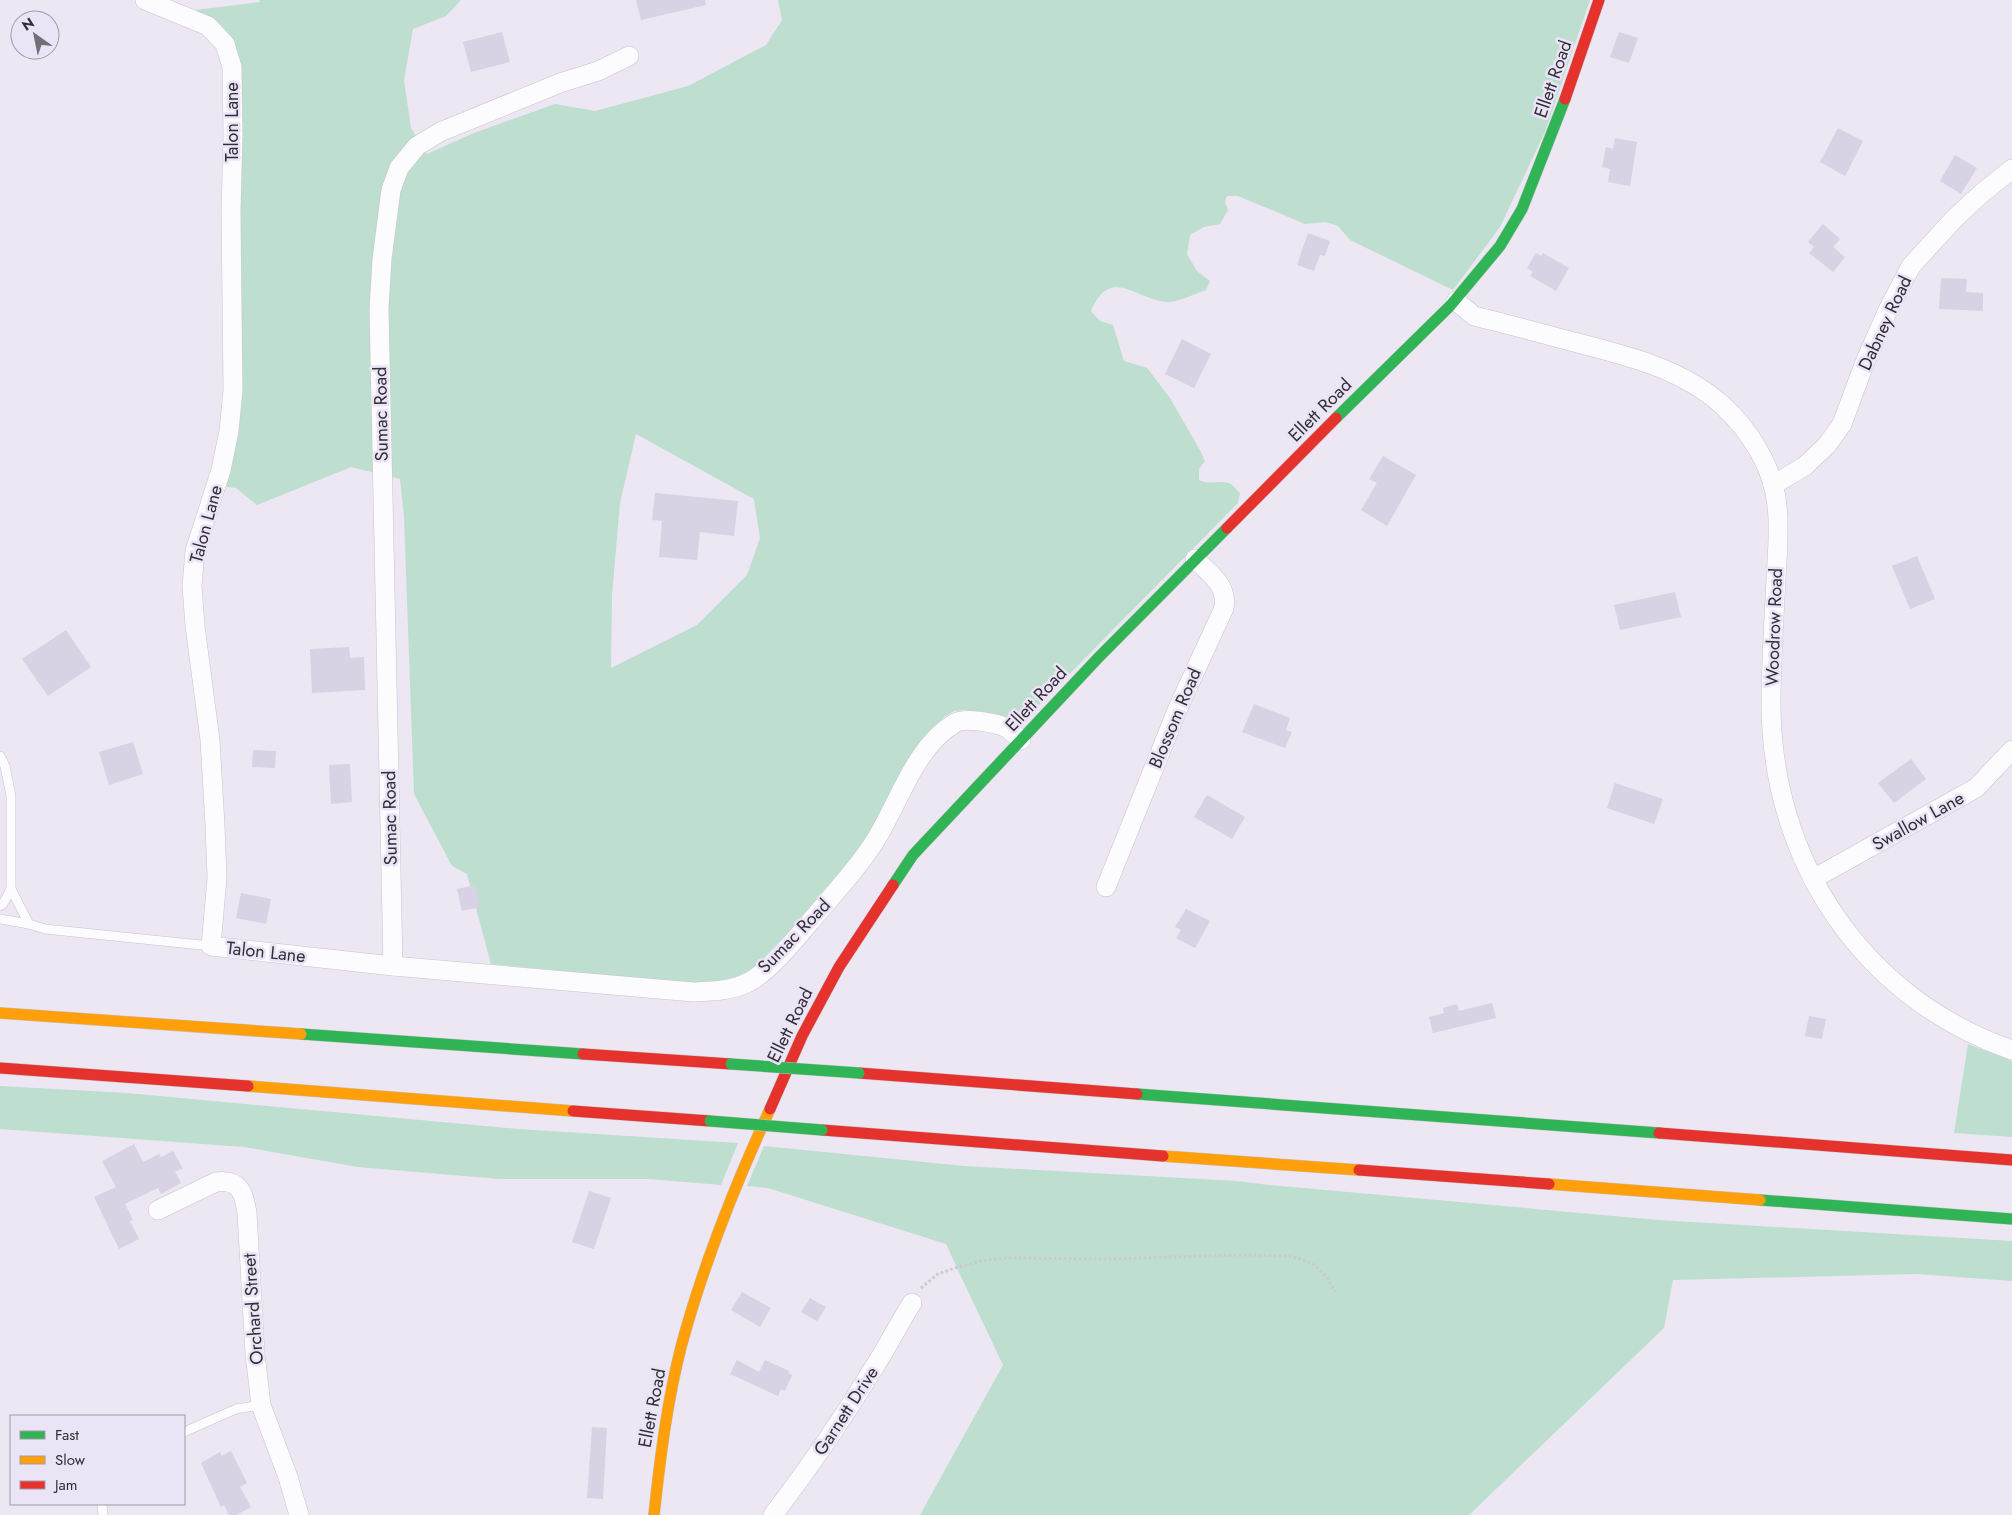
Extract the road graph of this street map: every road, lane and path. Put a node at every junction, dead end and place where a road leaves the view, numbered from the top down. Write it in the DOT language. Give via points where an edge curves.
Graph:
graph roads {
  1 [pos="145,0"];
  2 [pos="1599,0"];
  3 [pos="630,56"];
  4 [pos="2012,170"];
  5 [pos="1456,300"];
  6 [pos="1773,485"];
  7 [pos="1195,559"];
  8 [pos="1022,740"];
  9 [pos="2012,750"];
  10 [pos="0,756"];
  11 [pos="1814,879"];
  12 [pos="1106,887"];
  13 [pos="12,888"];
  14 [pos="0,906"];
  15 [pos="0,919"];
  16 [pos="29,924"];
  17 [pos="211,946"];
  18 [pos="393,966"];
  19 [pos="0,1013"];
  20 [pos="2012,1050"];
  21 [pos="0,1068"];
  22 [pos="2012,1160"];
  23 [pos="158,1210"];
  24 [pos="2012,1220"];
  25 [pos="1335,1292"];
  26 [pos="912,1303"];
  27 [pos="261,1405"];
  28 [pos="185,1432"];
  29 [pos="299,1515"];
  30 [pos="654,1515"];
  31 [pos="773,1515"];
  1 -- 17 [label="street, Talon Lane" via="208,26 225,44 232,67 233,390 221,470 195,551 192,586 210,740 215,825 217,878"];
  2 -- 5 [label="main road, Ellett Road" via="1543,160 1514,223 1486,265"];
  3 -- 18 [label="street, Sumac Road" via="440,132 417,146 399,168 391,190 379,309"];
  4 -- 6 [label="street, Dabney Road" via="1955,218 1911,266 1865,362 1842,424 1827,445 1805,466"];
  5 -- 6 [label="street, Woodrow Road" via="1474,316 1651,363 1701,389 1744,428"];
  5 -- 7 [label="main road, Ellett Road"];
  6 -- 11 [label="street, Woodrow Road" via="1779,533 1771,676 1774,751 1784,808"];
  7 -- 8 [label="main road, Ellett Road"];
  7 -- 12 [label="street, Blossom Road" via="1221,585 1226,599 1224,608 1178,708"];
  8 -- 18 [label="street, Sumac Road" via="1006,728 983,721 957,721 939,734 909,777 875,841 801,933 776,960 748,982 722,990 693,992"];
  8 -- 30 [label="main road, Ellett Road" via="913,855 839,967 802,1036 740,1177 681,1347 662,1442"];
  9 -- 11 [label="street, Swallow Lane" via="1976,788"];
  10 -- 13 [label="lane" via="11,796"];
  11 -- 20 [label="street, Woodrow Road" via="1857,945 1894,984 1956,1024"];
  13 -- 14 [label="lane"];
  13 -- 16 [label="lane"];
  15 -- 16 [label="lane"];
  16 -- 17 [label="lane" via="45,929"];
  17 -- 18 [label="street, Talon Lane"];
  19 -- 22 [label="main road, bridge"];
  21 -- 24 [label="main road, bridge"];
  23 -- 27 [label="street, Orchard Street" via="216,1182 233,1183 243,1194"];
  25 -- 26 [label="path" via="1327,1277 1314,1266 1288,1256 1041,1257 981,1261 946,1271 920,1289"];
  26 -- 31 [label="street, Garnett Drive" via="809,1468"];
  27 -- 28 [label="lane" via="236,1409"];
  27 -- 29 [label="street, Orchard Street"];
}
